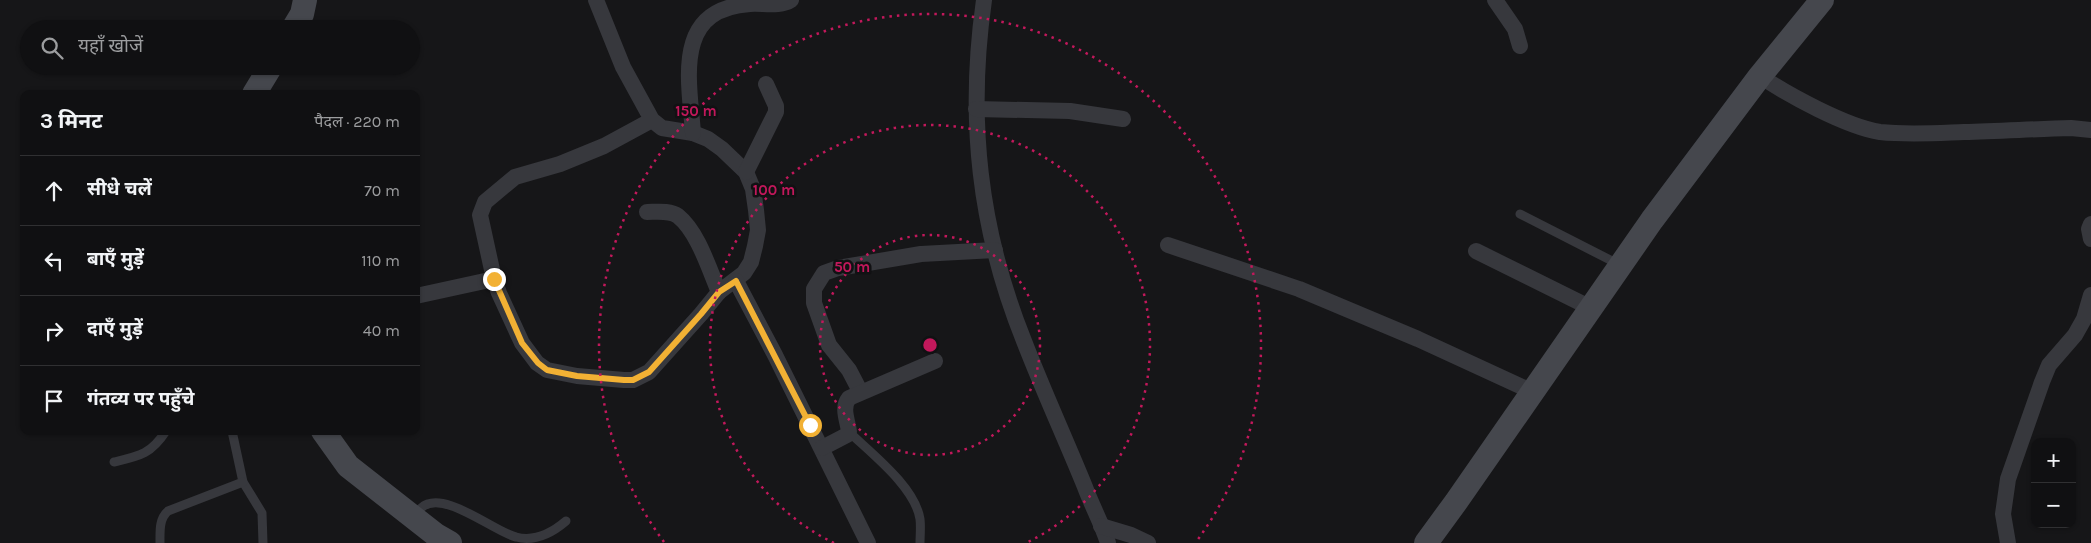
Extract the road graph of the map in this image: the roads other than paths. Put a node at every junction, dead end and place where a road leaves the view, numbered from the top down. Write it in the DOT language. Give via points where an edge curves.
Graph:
graph roads {
  1 [pos="305,0"];
  2 [pos="596,0"];
  3 [pos="791,0"];
  4 [pos="984,0"];
  5 [pos="1495,0"];
  6 [pos="1822,0"];
  7 [pos="298,20"];
  8 [pos="1520,46"];
  9 [pos="266,75"];
  10 [pos="1760,76"];
  11 [pos="766,84"];
  12 [pos="256,90"];
  13 [pos="976,109"];
  14 [pos="1123,119"];
  15 [pos="652,120"];
  16 [pos="2091,130"];
  17 [pos="693,133"];
  18 [pos="746,172"];
  19 [pos="647,212"];
  20 [pos="1520,214"];
  21 [pos="2091,224"];
  22 [pos="2091,239"];
  23 [pos="1168,245"];
  24 [pos="995,250"];
  25 [pos="1476,251"];
  26 [pos="1621,265"];
  27 [pos="494,279"];
  28 [pos="736,281"];
  29 [pos="719,292"];
  30 [pos="420,295"];
  31 [pos="2091,295"];
  32 [pos="1591,308"];
  33 [pos="935,361"];
  34 [pos="860,391"];
  35 [pos="1533,392"];
  36 [pos="849,432"];
  37 [pos="163,435"];
  38 [pos="233,435"];
  39 [pos="325,435"];
  40 [pos="822,448"];
  41 [pos="114,462"];
  42 [pos="243,482"];
  43 [pos="414,518"];
  44 [pos="566,521"];
  45 [pos="1100,526"];
  46 [pos="160,543"];
  47 [pos="263,543"];
  48 [pos="450,543"];
  49 [pos="868,543"];
  50 [pos="920,543"];
  51 [pos="1108,543"];
  52 [pos="1148,543"];
  53 [pos="1426,543"];
  54 [pos="2008,543"];
  1 -- 7 [label="main road"];
  2 -- 15 [label="street" via="623,66"];
  3 -- 17 [label="street" via="734,6 720,10 703,24 689,55"];
  4 -- 13 [label="street" via="978,41"];
  5 -- 8 [label="street" via="1513,25"];
  6 -- 10 [label="main road"];
  9 -- 12 [label="main road"];
  10 -- 16 [label="street" via="1837,117 1880,132"];
  10 -- 26 [label="main road"];
  11 -- 18 [label="street" via="776,112"];
  13 -- 14 [label="street" via="1070,110"];
  13 -- 24 [label="street" via="979,169"];
  15 -- 17 [label="street" via="662,128"];
  15 -- 27 [label="street" via="604,146 560,164 515,177 485,202 480,215 481,225"];
  17 -- 18 [label="street" via="722,149"];
  18 -- 28 [label="street" via="753,190 758,230 750,262"];
  19 -- 29 [label="street" via="678,216 701,250"];
  20 -- 26 [label="lane"];
  21 -- 22 [label="street"];
  23 -- 35 [label="street" via="1299,290 1418,339"];
  24 -- 34 [label="street" via="921,254 824,273 814,288 814,303 829,345 849,370"];
  24 -- 45 [label="street" via="1005,290 1024,340"];
  25 -- 32 [label="street"];
  26 -- 32 [label="main road"];
  27 -- 29 [label="street" via="522,343 547,370 624,380 633,380 649,372"];
  27 -- 30 [label="street"];
  28 -- 29 [label="street"];
  28 -- 40 [label="street"];
  31 -- 54 [label="street" via="2076,335 2049,365 2008,479 2003,514"];
  32 -- 35 [label="main road"];
  33 -- 34 [label="street"];
  34 -- 36 [label="street" via="845,402"];
  35 -- 53 [label="main road"];
  36 -- 40 [label="street"];
  36 -- 50 [label="lane" via="899,480 912,500 920,518"];
  37 -- 41 [label="lane" via="152,450"];
  38 -- 42 [label="lane"];
  39 -- 43 [label="main road" via="348,466"];
  40 -- 49 [label="street"];
  42 -- 46 [label="lane" via="168,511 161,524"];
  42 -- 47 [label="lane" via="262,513"];
  43 -- 44 [label="lane" via="421,508 440,503 453,506 516,537 534,538 545,535"];
  43 -- 48 [label="main road"];
  45 -- 51 [label="street"];
  45 -- 52 [label="street"];
}
